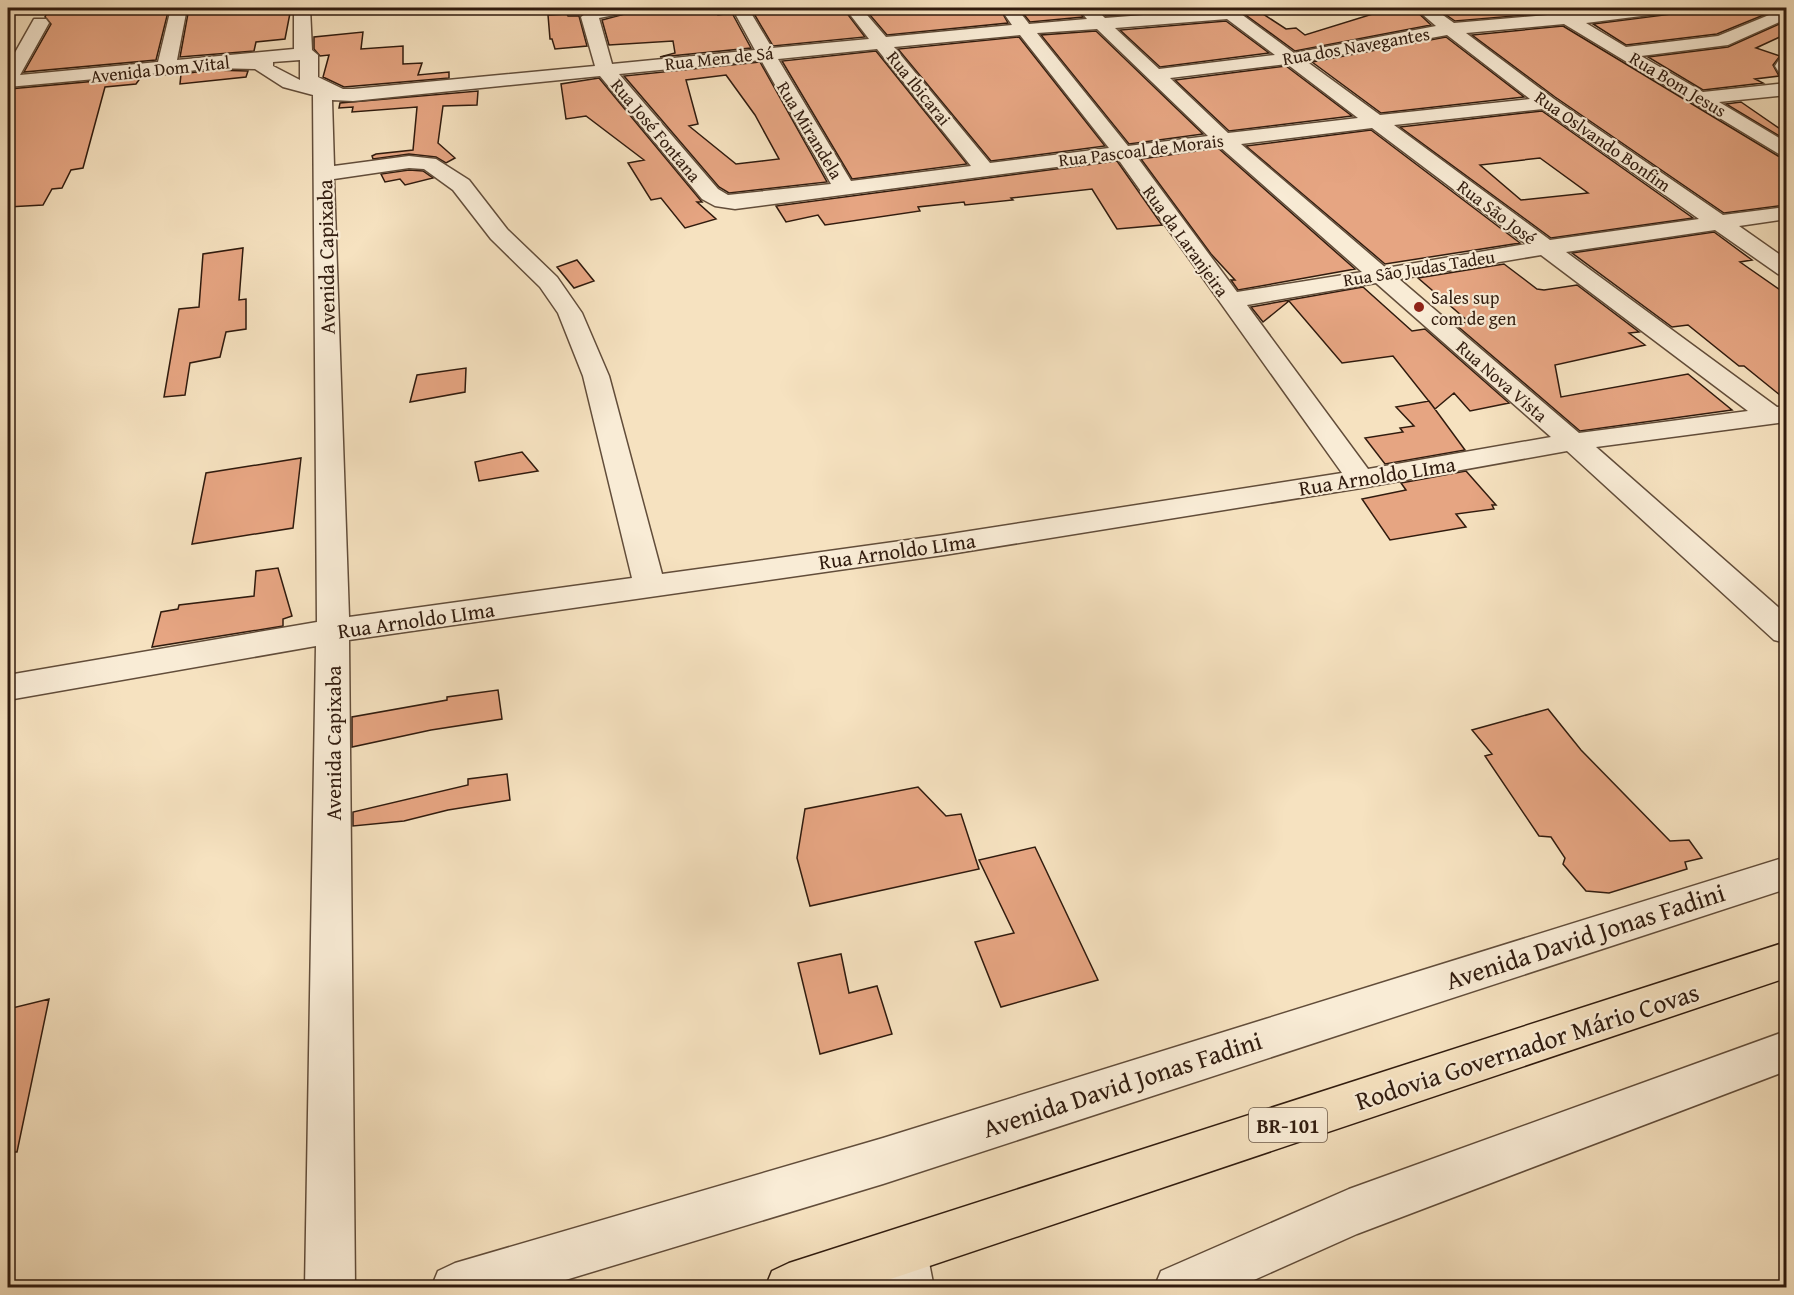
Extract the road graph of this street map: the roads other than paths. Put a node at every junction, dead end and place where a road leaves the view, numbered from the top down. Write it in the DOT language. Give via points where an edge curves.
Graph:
graph roads {
  1 [pos="179,8"];
  2 [pos="302,8"];
  3 [pos="623,8"];
  4 [pos="740,8"];
  5 [pos="854,8"];
  6 [pos="1006,8"];
  7 [pos="1423,8"];
  8 [pos="1665,8"];
  9 [pos="1227,10"];
  10 [pos="1597,12"];
  11 [pos="1786,13"];
  12 [pos="1093,15"];
  13 [pos="1569,20"];
  14 [pos="40,23"];
  15 [pos="1025,28"];
  16 [pos="1450,29"];
  17 [pos="882,42"];
  18 [pos="1625,52"];
  19 [pos="765,54"];
  20 [pos="306,57"];
  21 [pos="1294,58"];
  22 [pos="1786,62"];
  23 [pos="219,64"];
  24 [pos="166,69"];
  25 [pos="605,70"];
  26 [pos="1786,70"];
  27 [pos="1153,75"];
  28 [pos="8,82"];
  29 [pos="1786,89"];
  30 [pos="338,93"];
  31 [pos="1702,98"];
  32 [pos="1547,103"];
  33 [pos="1376,120"];
  34 [pos="1224,140"];
  35 [pos="1786,150"];
  36 [pos="1122,151"];
  37 [pos="984,169"];
  38 [pos="324,174"];
  39 [pos="845,189"];
  40 [pos="735,202"];
  41 [pos="1786,213"];
  42 [pos="1719,222"];
  43 [pos="1544,248"];
  44 [pos="1786,269"];
  45 [pos="1378,274"];
  46 [pos="1230,301"];
  47 [pos="1779,415"];
  48 [pos="1573,442"];
  49 [pos="1361,479"];
  50 [pos="650,586"];
  51 [pos="333,631"];
  52 [pos="1786,632"];
  53 [pos="8,688"];
  54 [pos="1786,873"];
  55 [pos="1786,960"];
  56 [pos="1786,1051"];
  57 [pos="906,1270"];
  58 [pos="330,1287"];
  59 [pos="455,1287"];
  60 [pos="789,1287"];
  61 [pos="1178,1287"];
  1 -- 24 [label="street"];
  2 -- 20 [label="street"];
  3 -- 25 [label="street, Rua José Fontana" via="600,10 590,17"];
  4 -- 19 [label="street, Rua Mirandela"];
  5 -- 17 [label="street, Rua Ibicarai"];
  6 -- 15 [label="street, Rua da Laranjeira"];
  7 -- 16 [label="street, Rua Oslvando Bonfim"];
  8 -- 10 [label="street, Rua dos Navegantes"];
  9 -- 12 [label="street, Rua Men de Sá"];
  9 -- 21 [label="street, Rua São José"];
  10 -- 13 [label="street, Rua dos Navegantes"];
  11 -- 18 [label="street" via="1722,40"];
  12 -- 15 [label="street, Rua Men de Sá"];
  12 -- 27 [label="street, Rua Nova Vista"];
  13 -- 16 [label="street, Rua dos Navegantes"];
  13 -- 18 [label="street, Rua Bom Jesus"];
  14 -- 28 [label="street"];
  15 -- 17 [label="street, Rua Men de Sá"];
  15 -- 36 [label="street, Rua da Laranjeira"];
  16 -- 21 [label="street, Rua dos Navegantes"];
  16 -- 32 [label="street, Rua Oslvando Bonfim"];
  17 -- 19 [label="street, Rua Men de Sá"];
  17 -- 37 [label="street, Rua Ibicarai"];
  18 -- 31 [label="street, Rua Bom Jesus"];
  19 -- 25 [label="street, Rua Men de Sá"];
  19 -- 39 [label="street, Rua Mirandela"];
  20 -- 23 [label="street, Avenida Dom Vital"];
  20 -- 30 [label="street" via="311,65 309,79"];
  21 -- 27 [label="street, Rua dos Navegantes"];
  21 -- 33 [label="street, Rua São José"];
  22 -- 26 [label="street"];
  23 -- 24 [label="street, Avenida Dom Vital"];
  23 -- 30 [label="street, Rua Men de Sá" via="264,63 264,68 290,83"];
  24 -- 28 [label="street, Avenida Dom Vital"];
  25 -- 30 [label="street, Rua Men de Sá"];
  25 -- 40 [label="street, Rua José Fontana" via="714,198"];
  27 -- 34 [label="street, Rua Nova Vista"];
  29 -- 31 [label="street"];
  30 -- 38 [label="street, Avenida Capixaba"];
  31 -- 35 [label="street, Rua Bom Jesus"];
  32 -- 33 [label="street, Rua Pascoal de Morais"];
  32 -- 42 [label="street, Rua Oslvando Bonfim"];
  33 -- 34 [label="street, Rua Pascoal de Morais"];
  33 -- 43 [label="street, Rua São José"];
  34 -- 36 [label="street, Rua Pascoal de Morais"];
  34 -- 45 [label="street, Rua Nova Vista"];
  36 -- 37 [label="street, Rua Pascoal de Morais"];
  36 -- 46 [label="street, Rua da Laranjeira"];
  37 -- 39 [label="street, Rua Pascoal de Morais"];
  38 -- 50 [label="street" via="409,162 429,164 461,184 499,234 549,282 570,313 596,376"];
  38 -- 51 [label="street, Avenida Capixaba"];
  39 -- 40 [label="street, Rua Pascoal de Morais"];
  41 -- 42 [label="street, Rua São Judas Tadeu"];
  42 -- 43 [label="street, Rua São Judas Tadeu"];
  42 -- 44 [label="street, Rua Oslvando Bonfim"];
  43 -- 45 [label="street, Rua São Judas Tadeu"];
  43 -- 47 [label="street, Rua São José"];
  45 -- 46 [label="street, Rua São Judas Tadeu"];
  45 -- 48 [label="street, Rua Nova Vista"];
  46 -- 49 [label="street, Rua da Laranjeira"];
  47 -- 48 [label="street, Rua Arnoldo LIma"];
  48 -- 49 [label="street, Rua Arnoldo LIma"];
  48 -- 52 [label="street, Rua Nova Vista"];
  49 -- 50 [label="street, Rua Arnoldo LIma" via="944,545"];
  50 -- 51 [label="street, Rua Arnoldo LIma"];
  51 -- 53 [label="street, Rua Arnoldo LIma"];
  51 -- 58 [label="street, Avenida Capixaba"];
  54 -- 59 [label="street, Avenida David Jonas Fadini" via="883,1161"];
  55 -- 57 [label="highway, Rodovia Governador Mário Covas / BR-101"];
  56 -- 61 [label="street" via="1349,1213"];
  57 -- 60 [label="highway, Rodovia Governador Mário Covas / BR-101"];
}
